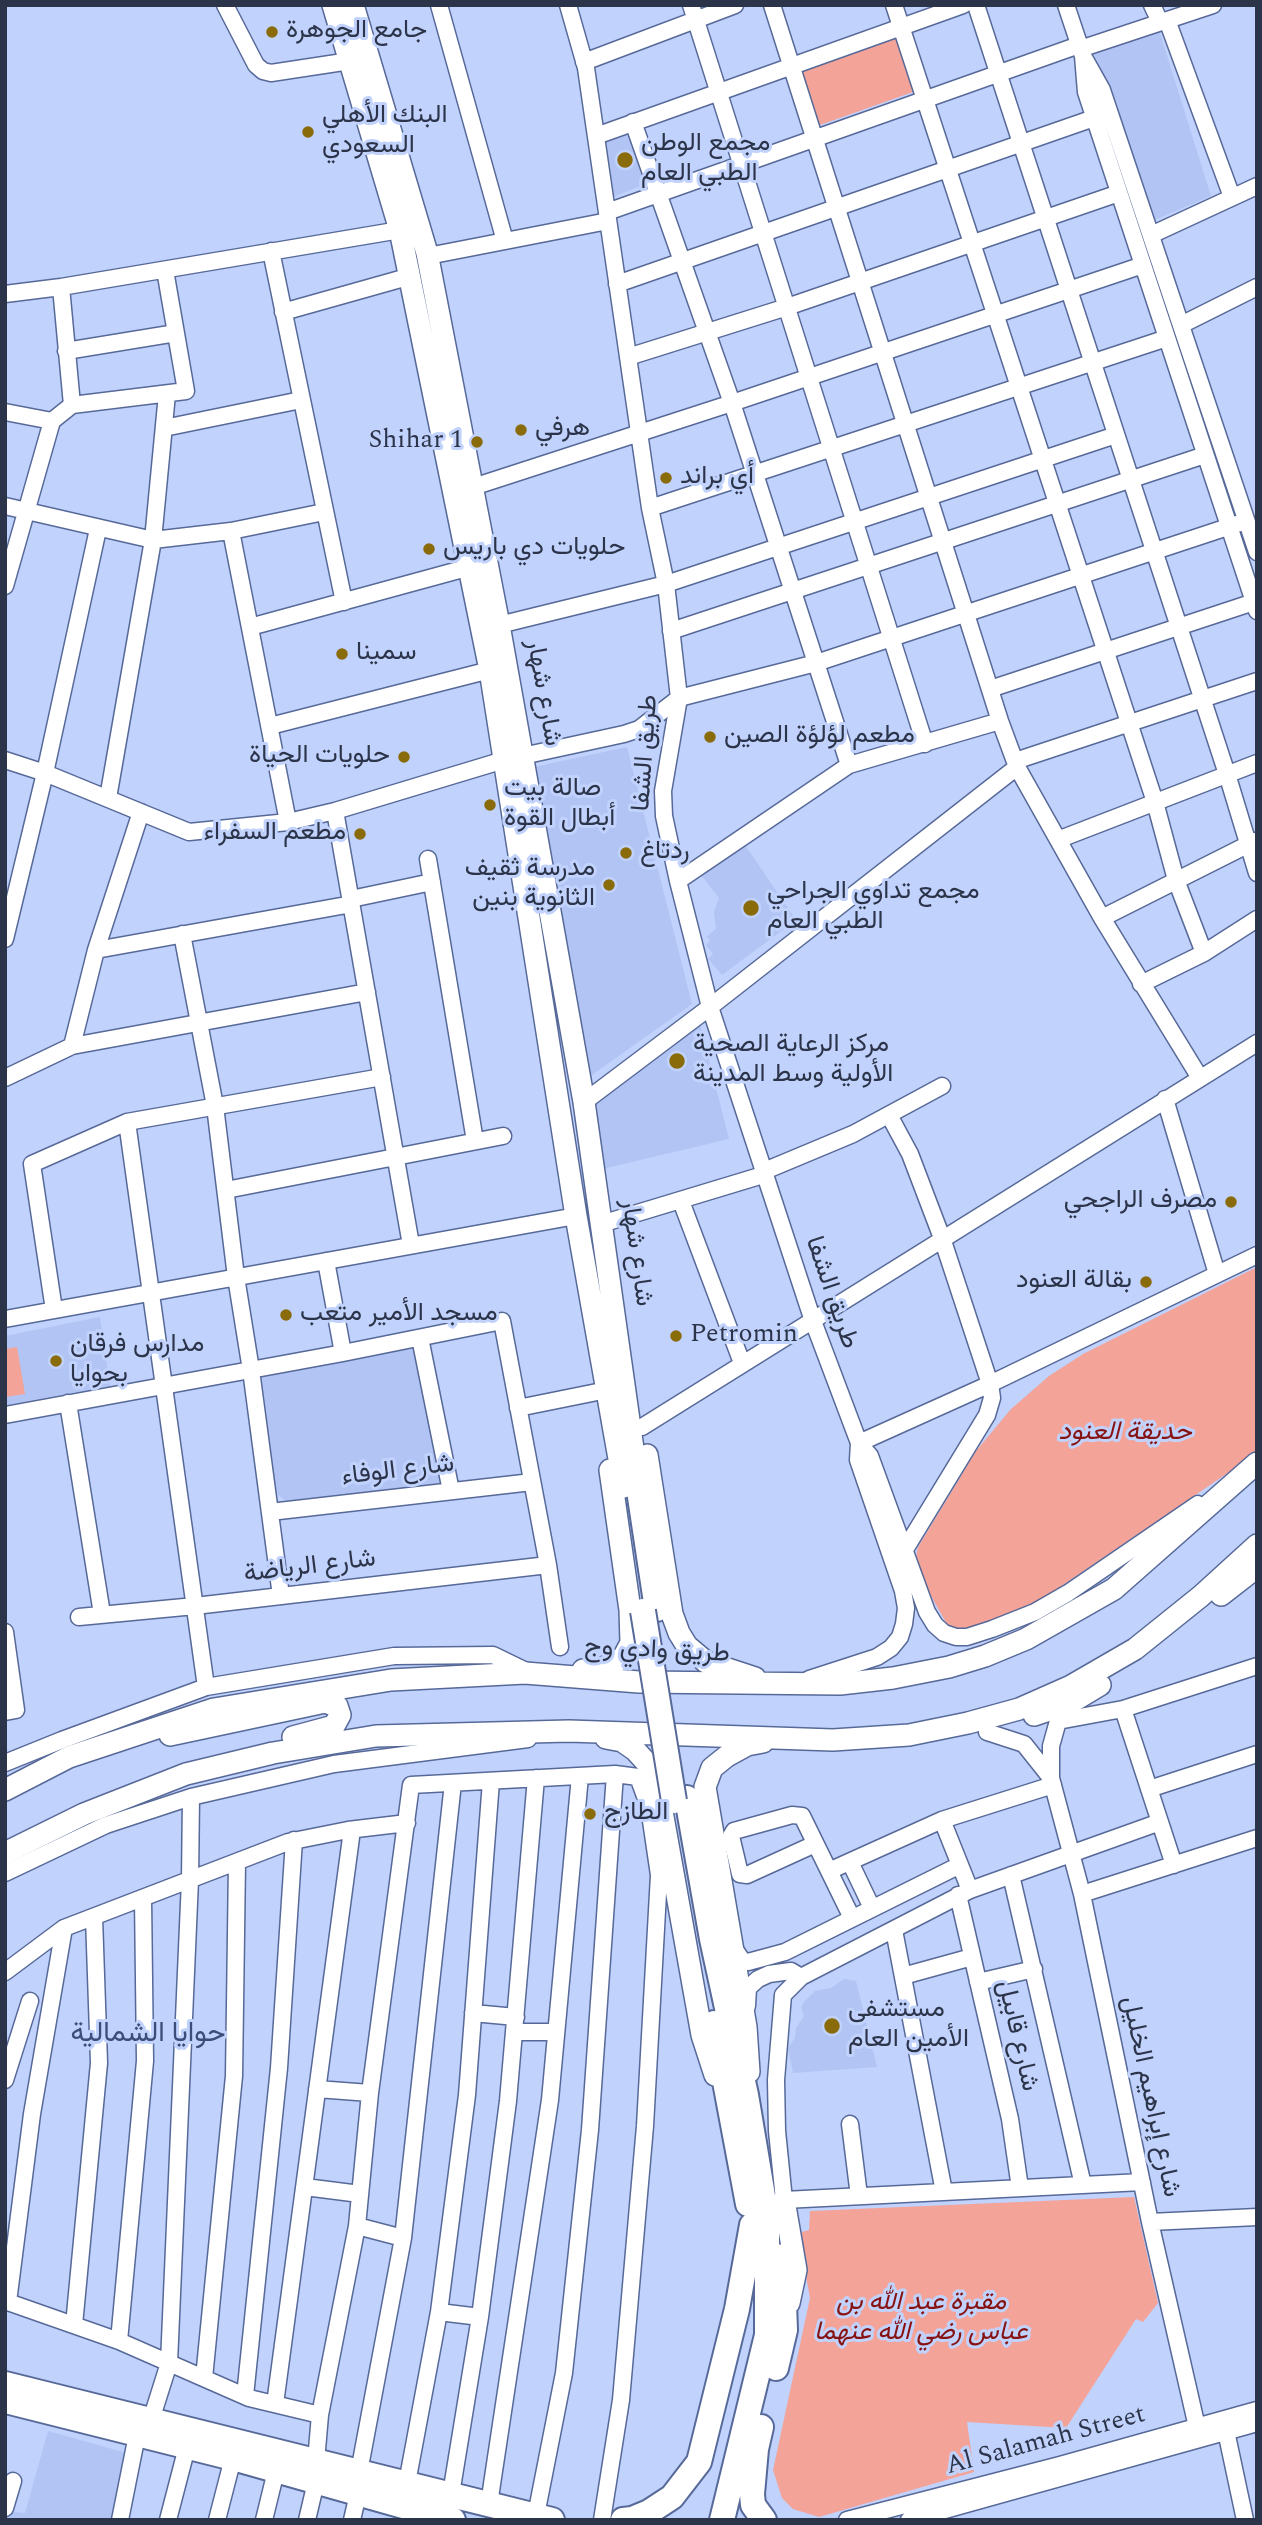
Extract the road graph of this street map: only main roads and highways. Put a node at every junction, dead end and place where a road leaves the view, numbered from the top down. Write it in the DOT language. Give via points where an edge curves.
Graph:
graph roads {
  1 [pos="333,5"];
  2 [pos="352,5"];
  3 [pos="513,758"];
  4 [pos="615,1326"];
  5 [pos="607,1390"];
  6 [pos="1255,1465"];
  7 [pos="631,1485"];
  8 [pos="1257,1545"];
  9 [pos="1257,1567"];
  10 [pos="538,1674"];
  11 [pos="774,1684"];
  12 [pos="569,1731"];
  13 [pos="787,1737"];
  14 [pos="833,1740"];
  15 [pos="111,1743"];
  16 [pos="5,1790"];
  17 [pos="138,1793"];
  18 [pos="681,1800"];
  19 [pos="5,1853"];
  20 [pos="746,2095"];
  21 [pos="731,2119"];
  22 [pos="784,2200"];
  23 [pos="759,2222"];
  24 [pos="785,2330"];
  25 [pos="5,2384"];
  26 [pos="5,2403"];
  27 [pos="144,2427"];
  28 [pos="316,2472"];
  29 [pos="398,2502"];
  30 [pos="450,2513"];
  31 [pos="544,2518"];
  32 [pos="623,2520"];
  33 [pos="706,2520"];
  34 [pos="722,2520"];
  35 [pos="764,2520"];
  1 -- 3 [label="main road, شارع شهار" via="411,276 490,670"];
  2 -- 3 [label="main road, شارع شهار" via="428,256 499,625"];
  3 -- 4 [label="main road, شارع شهار" via="584,1102"];
  3 -- 5 [label="main road, شارع شهار" via="576,1216"];
  4 -- 7 [label="main road, شارع شهار"];
  4 -- 11 [label="main road" via="642,1427 672,1614 679,1633 706,1662"];
  5 -- 7 [label="main road, شارع شهار"];
  5 -- 10 [label="main road" via="600,1402 631,1643 623,1658 603,1668"];
  6 -- 11 [label="main road, طريق وادي وج" via="1114,1589 1026,1639 949,1667 893,1678"];
  7 -- 18 [label="highway, bridge"];
  8 -- 14 [label="main road" via="1135,1649 1071,1686 1019,1709 968,1723 909,1735"];
  9 -- 14 [label="main road" via="1149,1654 1070,1703 956,1739 906,1744"];
  10 -- 11 [label="main road, طريق وادي وج" via="639,1682"];
  10 -- 15 [label="main road, طريق وادي وج" via="391,1680 313,1692 214,1709"];
  12 -- 13 [label="main road"];
  12 -- 17 [label="main road" via="376,1736 273,1753 186,1774"];
  12 -- 21 [label="main road" via="622,1741 646,1762 657,1783 702,2035"];
  13 -- 14 [label="main road"];
  13 -- 20 [label="main road" via="747,1745 727,1756 712,1768 705,1787 746,2027 750,2071"];
  15 -- 16 [label="main road, طريق وادي وج" via="69,1757"];
  15 -- 17 [label="main road" via="184,1733 324,1702 334,1703 340,1710 334,1726 178,1765"];
  17 -- 19 [label="main road"];
  18 -- 20 [label="highway"];
  18 -- 21 [label="highway"];
  20 -- 23 [label="highway"];
  21 -- 23 [label="highway"];
  22 -- 24 [label="main road" via="796,2270"];
  23 -- 24 [label="highway" via="783,2278"];
  23 -- 32 [label="highway" via="699,2462 671,2497 649,2512"];
  23 -- 33 [label="highway" via="752,2340"];
  23 -- 34 [label="highway" via="766,2334"];
  24 -- 35 [label="highway" via="756,2449 753,2505"];
  25 -- 27 [label="highway"];
  26 -- 27 [label="highway"];
  27 -- 28 [label="highway"];
  27 -- 28 [label="highway" via="187,2447 276,2471"];
  28 -- 29 [label="highway" via="359,2483"];
  29 -- 30 [label="highway"];
  30 -- 31 [label="highway" via="489,2504"];
}
